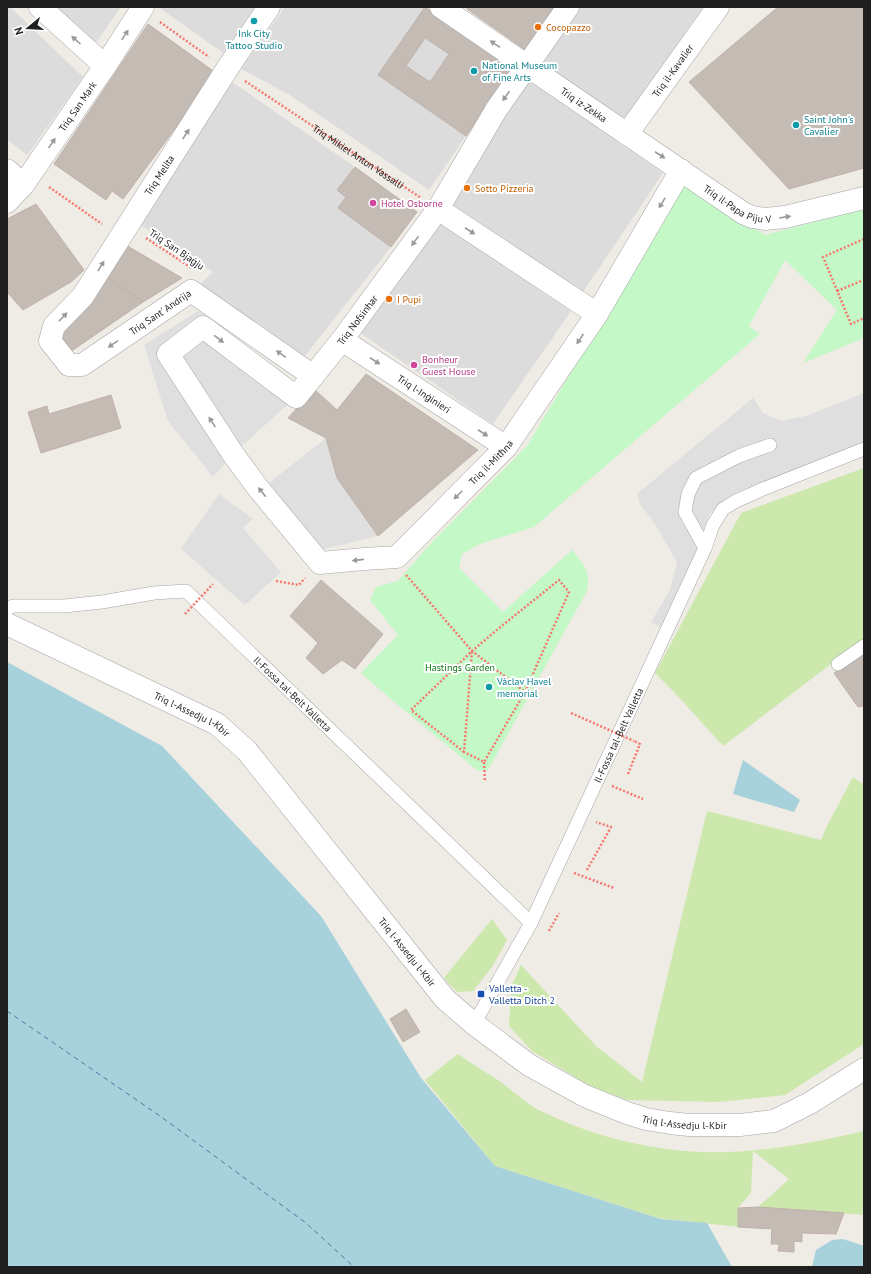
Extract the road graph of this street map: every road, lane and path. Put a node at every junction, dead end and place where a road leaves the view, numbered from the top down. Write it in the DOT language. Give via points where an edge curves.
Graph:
graph roads {
  1 [pos="40,7"];
  2 [pos="269,7"];
  3 [pos="441,7"];
  4 [pos="568,7"];
  5 [pos="718,7"];
  6 [pos="143,8"];
  7 [pos="105,66"];
  8 [pos="527,66"];
  9 [pos="227,69"];
  10 [pos="627,134"];
  11 [pos="7,170"];
  12 [pos="681,170"];
  13 [pos="26,180"];
  14 [pos="864,198"];
  15 [pos="7,202"];
  16 [pos="438,209"];
  17 [pos="123,231"];
  18 [pos="864,239"];
  19 [pos="864,280"];
  20 [pos="191,290"];
  21 [pos="837,291"];
  22 [pos="597,314"];
  23 [pos="864,318"];
  24 [pos="342,340"];
  25 [pos="50,341"];
  26 [pos="313,376"];
  27 [pos="770,445"];
  28 [pos="506,447"];
  29 [pos="864,449"];
  30 [pos="705,548"];
  31 [pos="397,557"];
  32 [pos="307,576"];
  33 [pos="276,581"];
  34 [pos="213,584"];
  35 [pos="7,609"];
  36 [pos="185,614"];
  37 [pos="7,624"];
  38 [pos="864,646"];
  39 [pos="472,651"];
  40 [pos="838,664"];
  41 [pos="526,692"];
  42 [pos="571,713"];
  43 [pos="634,740"];
  44 [pos="631,747"];
  45 [pos="464,752"];
  46 [pos="484,762"];
  47 [pos="628,774"];
  48 [pos="485,782"];
  49 [pos="611,785"];
  50 [pos="643,799"];
  51 [pos="596,822"];
  52 [pos="587,870"];
  53 [pos="572,872"];
  54 [pos="614,888"];
  55 [pos="531,923"];
  56 [pos="474,1024"];
  57 [pos="864,1069"];
  7 -- 1 [label="street, one-way"];
  2 -- 9 [label="street, Triq Melita"];
  8 -- 3 [label="street, Triq iz-Zekka, one-way"];
  4 -- 8 [label="street, Triq Nofsinhar"];
  5 -- 10 [label="street, Triq il-Kavalier"];
  7 -- 6 [label="street, Triq San Mark, one-way"];
  6 -- 9 [label="path, Triq Mikiel Anton Vassalli"];
  13 -- 7 [label="street, Triq San Mark, one-way"];
  8 -- 10 [label="street, Triq iz-Zekka"];
  8 -- 16 [label="street, Triq Nofsinhar, one-way" via="496,110"];
  9 -- 16 [label="path, Triq Mikiel Anton Vassalli"];
  17 -- 9 [label="street, Triq Melita, one-way"];
  10 -- 12 [label="street, Triq il-Papa Piju V, one-way"];
  11 -- 13 [label="street"];
  12 -- 14 [label="street, Triq il-Papa Piju V, one-way" via="752,217 766,219 805,213"];
  12 -- 22 [label="street, Triq il-Mitħna, one-way"];
  13 -- 15 [label="street, Triq San Mark"];
  13 -- 17 [label="path, Triq San Bjaġju"];
  16 -- 22 [label="street, one-way"];
  16 -- 24 [label="street, Triq Nofsinhar, one-way"];
  17 -- 20 [label="path, Triq San Bjaġju" via="203,276"];
  25 -- 17 [label="street, Triq Melita, one-way" via="54,326 83,296"];
  18 -- 21 [label="path" via="823,257"];
  19 -- 21 [label="path"];
  20 -- 25 [label="street, Triq Sant' Andrija, one-way" via="82,365 69,365"];
  26 -- 20 [label="street, Triq Sant' Andrija, one-way"];
  21 -- 23 [label="path" via="851,324"];
  22 -- 28 [label="street, Triq il-Mitħna, one-way"];
  24 -- 26 [label="street, Triq Nofsinhar"];
  24 -- 28 [label="street, Triq l-Inġinieri, one-way"];
  31 -- 26 [label="street, Triq Nofsinhar, one-way" via="320,563 233,454 168,354 203,327 296,397"];
  27 -- 30 [label="lane" via="739,456 696,478 688,494 685,512"];
  28 -- 31 [label="street, Triq il-Mitħna, one-way"];
  29 -- 30 [label="lane, Il-Fossa tal-Belt Valletta" via="763,489 723,509 713,525"];
  30 -- 55 [label="lane, Il-Fossa tal-Belt Valletta"];
  31 -- 39 [label="path" via="402,570"];
  32 -- 33 [label="path" via="299,585"];
  34 -- 36 [label="path, bridge"];
  35 -- 55 [label="lane, Il-Fossa tal-Belt Valletta" via="13,606 64,606 186,591"];
  37 -- 56 [label="street, Triq l-Assedju l-Kbir" via="218,724 247,751 445,999"];
  38 -- 40 [label="lane"];
  39 -- 41 [label="path"];
  39 -- 41 [label="path" via="559,580 570,592"];
  39 -- 45 [label="path"];
  39 -- 45 [label="path" via="411,710"];
  41 -- 46 [label="path"];
  42 -- 43 [label="path, bridge"];
  43 -- 44 [label="path"];
  43 -- 47 [label="path" via="640,744"];
  45 -- 46 [label="path"];
  46 -- 48 [label="path"];
  49 -- 50 [label="path"];
  51 -- 52 [label="path" via="611,827"];
  53 -- 54 [label="path"];
  55 -- 56 [label="lane, Il-Fossa tal-Belt Valletta"];
  56 -- 57 [label="street, Triq l-Assedju l-Kbir" via="528,1065 585,1096 627,1113 670,1124 740,1125 774,1121 810,1103"];
}
